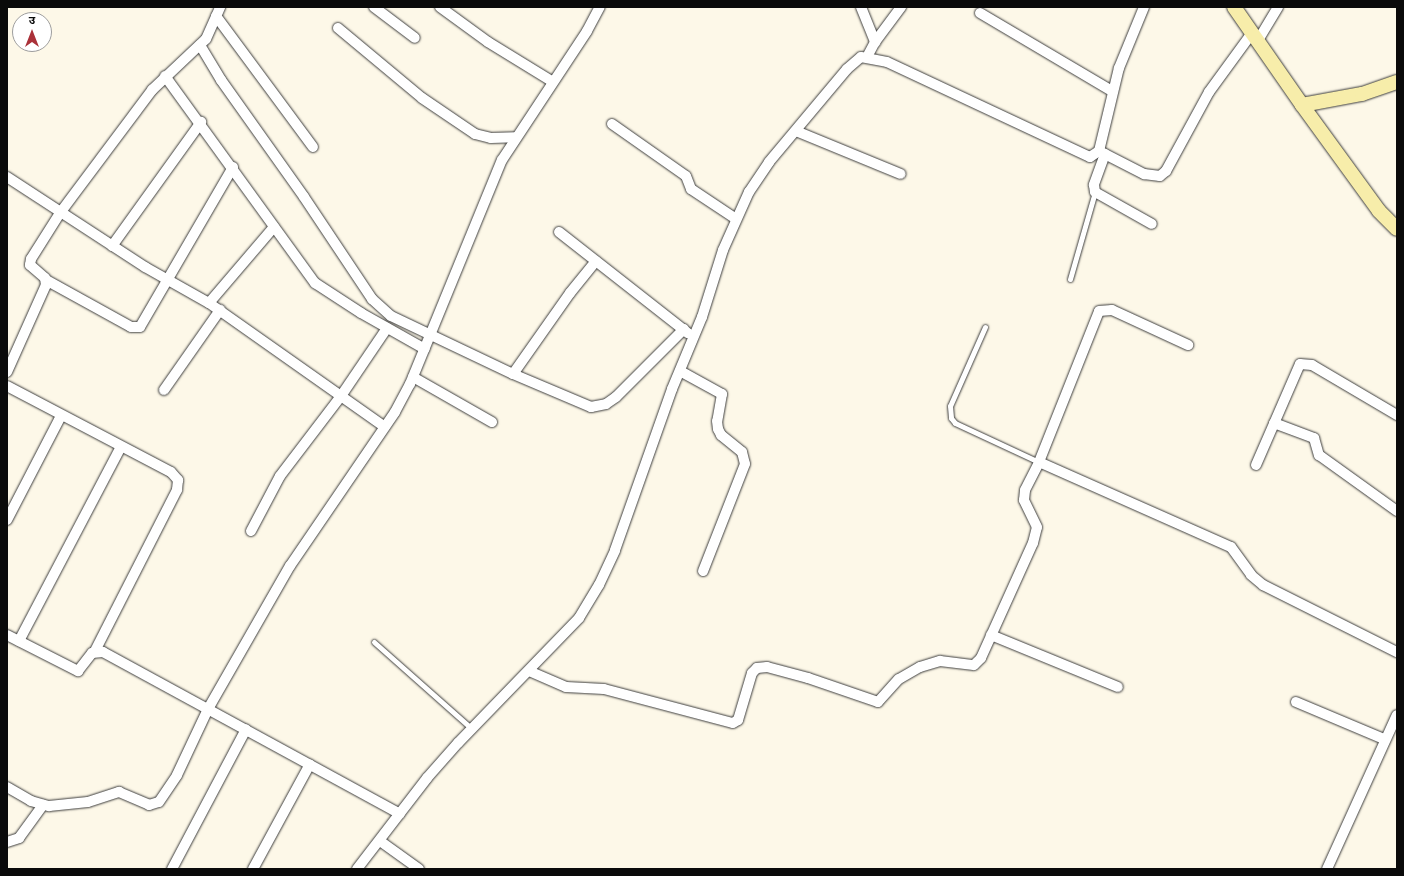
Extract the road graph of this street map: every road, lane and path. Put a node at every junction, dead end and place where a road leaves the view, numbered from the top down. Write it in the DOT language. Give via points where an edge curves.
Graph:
graph roads {
  1 [pos="374,7"];
  2 [pos="440,7"];
  3 [pos="600,7"];
  4 [pos="861,7"];
  5 [pos="901,7"];
  6 [pos="1144,7"];
  7 [pos="1234,7"];
  8 [pos="1278,7"];
  9 [pos="218,12"];
  10 [pos="980,14"];
  11 [pos="338,28"];
  12 [pos="1254,37"];
  13 [pos="415,38"];
  14 [pos="874,42"];
  15 [pos="197,48"];
  16 [pos="867,57"];
  17 [pos="165,76"];
  18 [pos="553,82"];
  19 [pos="1397,82"];
  20 [pos="1112,91"];
  21 [pos="1302,106"];
  22 [pos="201,122"];
  23 [pos="612,124"];
  24 [pos="796,131"];
  25 [pos="515,137"];
  26 [pos="313,147"];
  27 [pos="1102,153"];
  28 [pos="233,167"];
  29 [pos="902,174"];
  30 [pos="7,177"];
  31 [pos="1095,192"];
  32 [pos="60,214"];
  33 [pos="736,219"];
  34 [pos="1152,224"];
  35 [pos="274,227"];
  36 [pos="1397,229"];
  37 [pos="559,232"];
  38 [pos="112,246"];
  39 [pos="596,261"];
  40 [pos="1070,279"];
  41 [pos="46,280"];
  42 [pos="167,281"];
  43 [pos="209,303"];
  44 [pos="220,310"];
  45 [pos="985,327"];
  46 [pos="387,328"];
  47 [pos="688,333"];
  48 [pos="429,342"];
  49 [pos="1188,345"];
  50 [pos="680,371"];
  51 [pos="7,372"];
  52 [pos="513,374"];
  53 [pos="413,377"];
  54 [pos="7,386"];
  55 [pos="164,390"];
  56 [pos="341,396"];
  57 [pos="1397,415"];
  58 [pos="61,416"];
  59 [pos="492,422"];
  60 [pos="1274,423"];
  61 [pos="385,427"];
  62 [pos="121,447"];
  63 [pos="1039,462"];
  64 [pos="1256,465"];
  65 [pos="1397,511"];
  66 [pos="7,520"];
  67 [pos="251,531"];
  68 [pos="703,570"];
  69 [pos="992,634"];
  70 [pos="7,635"];
  71 [pos="19,641"];
  72 [pos="374,642"];
  73 [pos="95,651"];
  74 [pos="1397,652"];
  75 [pos="529,671"];
  76 [pos="1118,687"];
  77 [pos="1296,702"];
  78 [pos="208,709"];
  79 [pos="1397,715"];
  80 [pos="246,729"];
  81 [pos="472,729"];
  82 [pos="1384,739"];
  83 [pos="310,764"];
  84 [pos="7,787"];
  85 [pos="43,805"];
  86 [pos="400,814"];
  87 [pos="380,841"];
  88 [pos="7,842"];
  89 [pos="172,869"];
  90 [pos="253,869"];
  91 [pos="357,869"];
  92 [pos="419,869"];
  93 [pos="1327,869"];
  1 -- 13 [label="street"];
  2 -- 18 [label="street" via="488,42"];
  3 -- 18 [label="street"];
  4 -- 14 [label="street"];
  5 -- 14 [label="street"];
  6 -- 20 [label="street"];
  7 -- 12 [label="main road"];
  8 -- 12 [label="street"];
  9 -- 15 [label="street"];
  9 -- 26 [label="street"];
  10 -- 20 [label="street"];
  11 -- 25 [label="street" via="422,98 475,134 491,138"];
  12 -- 21 [label="main road"];
  12 -- 27 [label="street" via="1208,92 1166,171 1160,176 1144,174"];
  14 -- 16 [label="street"];
  15 -- 17 [label="street"];
  15 -- 48 [label="street" via="304,197 372,299 391,316"];
  16 -- 24 [label="street" via="856,60 847,69"];
  16 -- 27 [label="street" via="914,73 1087,157"];
  17 -- 22 [label="street"];
  17 -- 32 [label="street" via="138,108"];
  18 -- 25 [label="street"];
  19 -- 21 [label="main road" via="1362,94"];
  20 -- 27 [label="street"];
  21 -- 36 [label="main road" via="1379,211"];
  22 -- 28 [label="street"];
  22 -- 38 [label="street"];
  23 -- 33 [label="street" via="686,176 691,189"];
  24 -- 29 [label="street"];
  24 -- 33 [label="street" via="757,178"];
  25 -- 48 [label="street" via="491,185"];
  27 -- 31 [label="street" via="1094,185"];
  28 -- 35 [label="street"];
  28 -- 42 [label="street"];
  30 -- 32 [label="street"];
  31 -- 34 [label="street"];
  31 -- 40 [label="lane"];
  32 -- 38 [label="street"];
  32 -- 41 [label="street" via="30,262 32,268"];
  33 -- 47 [label="street" via="703,313"];
  35 -- 43 [label="street"];
  35 -- 46 [label="street" via="315,283"];
  37 -- 39 [label="street"];
  38 -- 42 [label="street"];
  39 -- 47 [label="street"];
  39 -- 52 [label="street" via="570,293"];
  41 -- 42 [label="street" via="136,329 144,323"];
  41 -- 51 [label="street" via="45,288"];
  42 -- 43 [label="street"];
  43 -- 44 [label="street"];
  44 -- 55 [label="street"];
  44 -- 56 [label="street"];
  45 -- 63 [label="lane" via="950,406 951,418 955,423"];
  46 -- 48 [label="street"];
  46 -- 56 [label="street"];
  47 -- 50 [label="street"];
  47 -- 52 [label="street" via="616,397 599,407 579,404"];
  48 -- 52 [label="street"];
  48 -- 53 [label="street"];
  49 -- 63 [label="street" via="1112,310 1099,312"];
  50 -- 68 [label="street" via="722,394 718,429 721,435 742,452 745,464"];
  50 -- 75 [label="street" via="615,550 599,585 579,618"];
  53 -- 59 [label="street"];
  53 -- 61 [label="street"];
  54 -- 58 [label="street"];
  56 -- 61 [label="street"];
  56 -- 67 [label="street" via="280,476"];
  57 -- 60 [label="street" via="1305,363 1297,368"];
  58 -- 62 [label="street"];
  58 -- 66 [label="street"];
  60 -- 64 [label="street"];
  60 -- 65 [label="street" via="1314,438 1319,455"];
  61 -- 78 [label="street" via="290,566"];
  62 -- 71 [label="street"];
  62 -- 73 [label="street" via="171,472 176,476 178,485"];
  63 -- 69 [label="street" via="1024,496 1037,527 1036,533"];
  63 -- 74 [label="street" via="1231,547 1251,575 1263,585"];
  69 -- 75 [label="street" via="978,663 968,665 940,661 920,667 899,678 878,702 808,678 767,667 757,668 752,672 738,720 733,723 604,689 566,687"];
  69 -- 76 [label="street"];
  70 -- 71 [label="street"];
  71 -- 73 [label="street" via="78,671"];
  72 -- 81 [label="lane"];
  73 -- 78 [label="street" via="103,652"];
  75 -- 81 [label="street"];
  77 -- 82 [label="street"];
  78 -- 80 [label="street"];
  78 -- 85 [label="street" via="177,775 156,804 144,804 119,792 70,806"];
  79 -- 82 [label="street"];
  80 -- 83 [label="street"];
  80 -- 89 [label="street"];
  81 -- 86 [label="street" via="427,778"];
  82 -- 93 [label="street"];
  83 -- 86 [label="street"];
  83 -- 90 [label="street"];
  84 -- 85 [label="street"];
  85 -- 88 [label="street" via="18,838"];
  86 -- 87 [label="street"];
  87 -- 91 [label="street"];
  87 -- 92 [label="street"];
}
